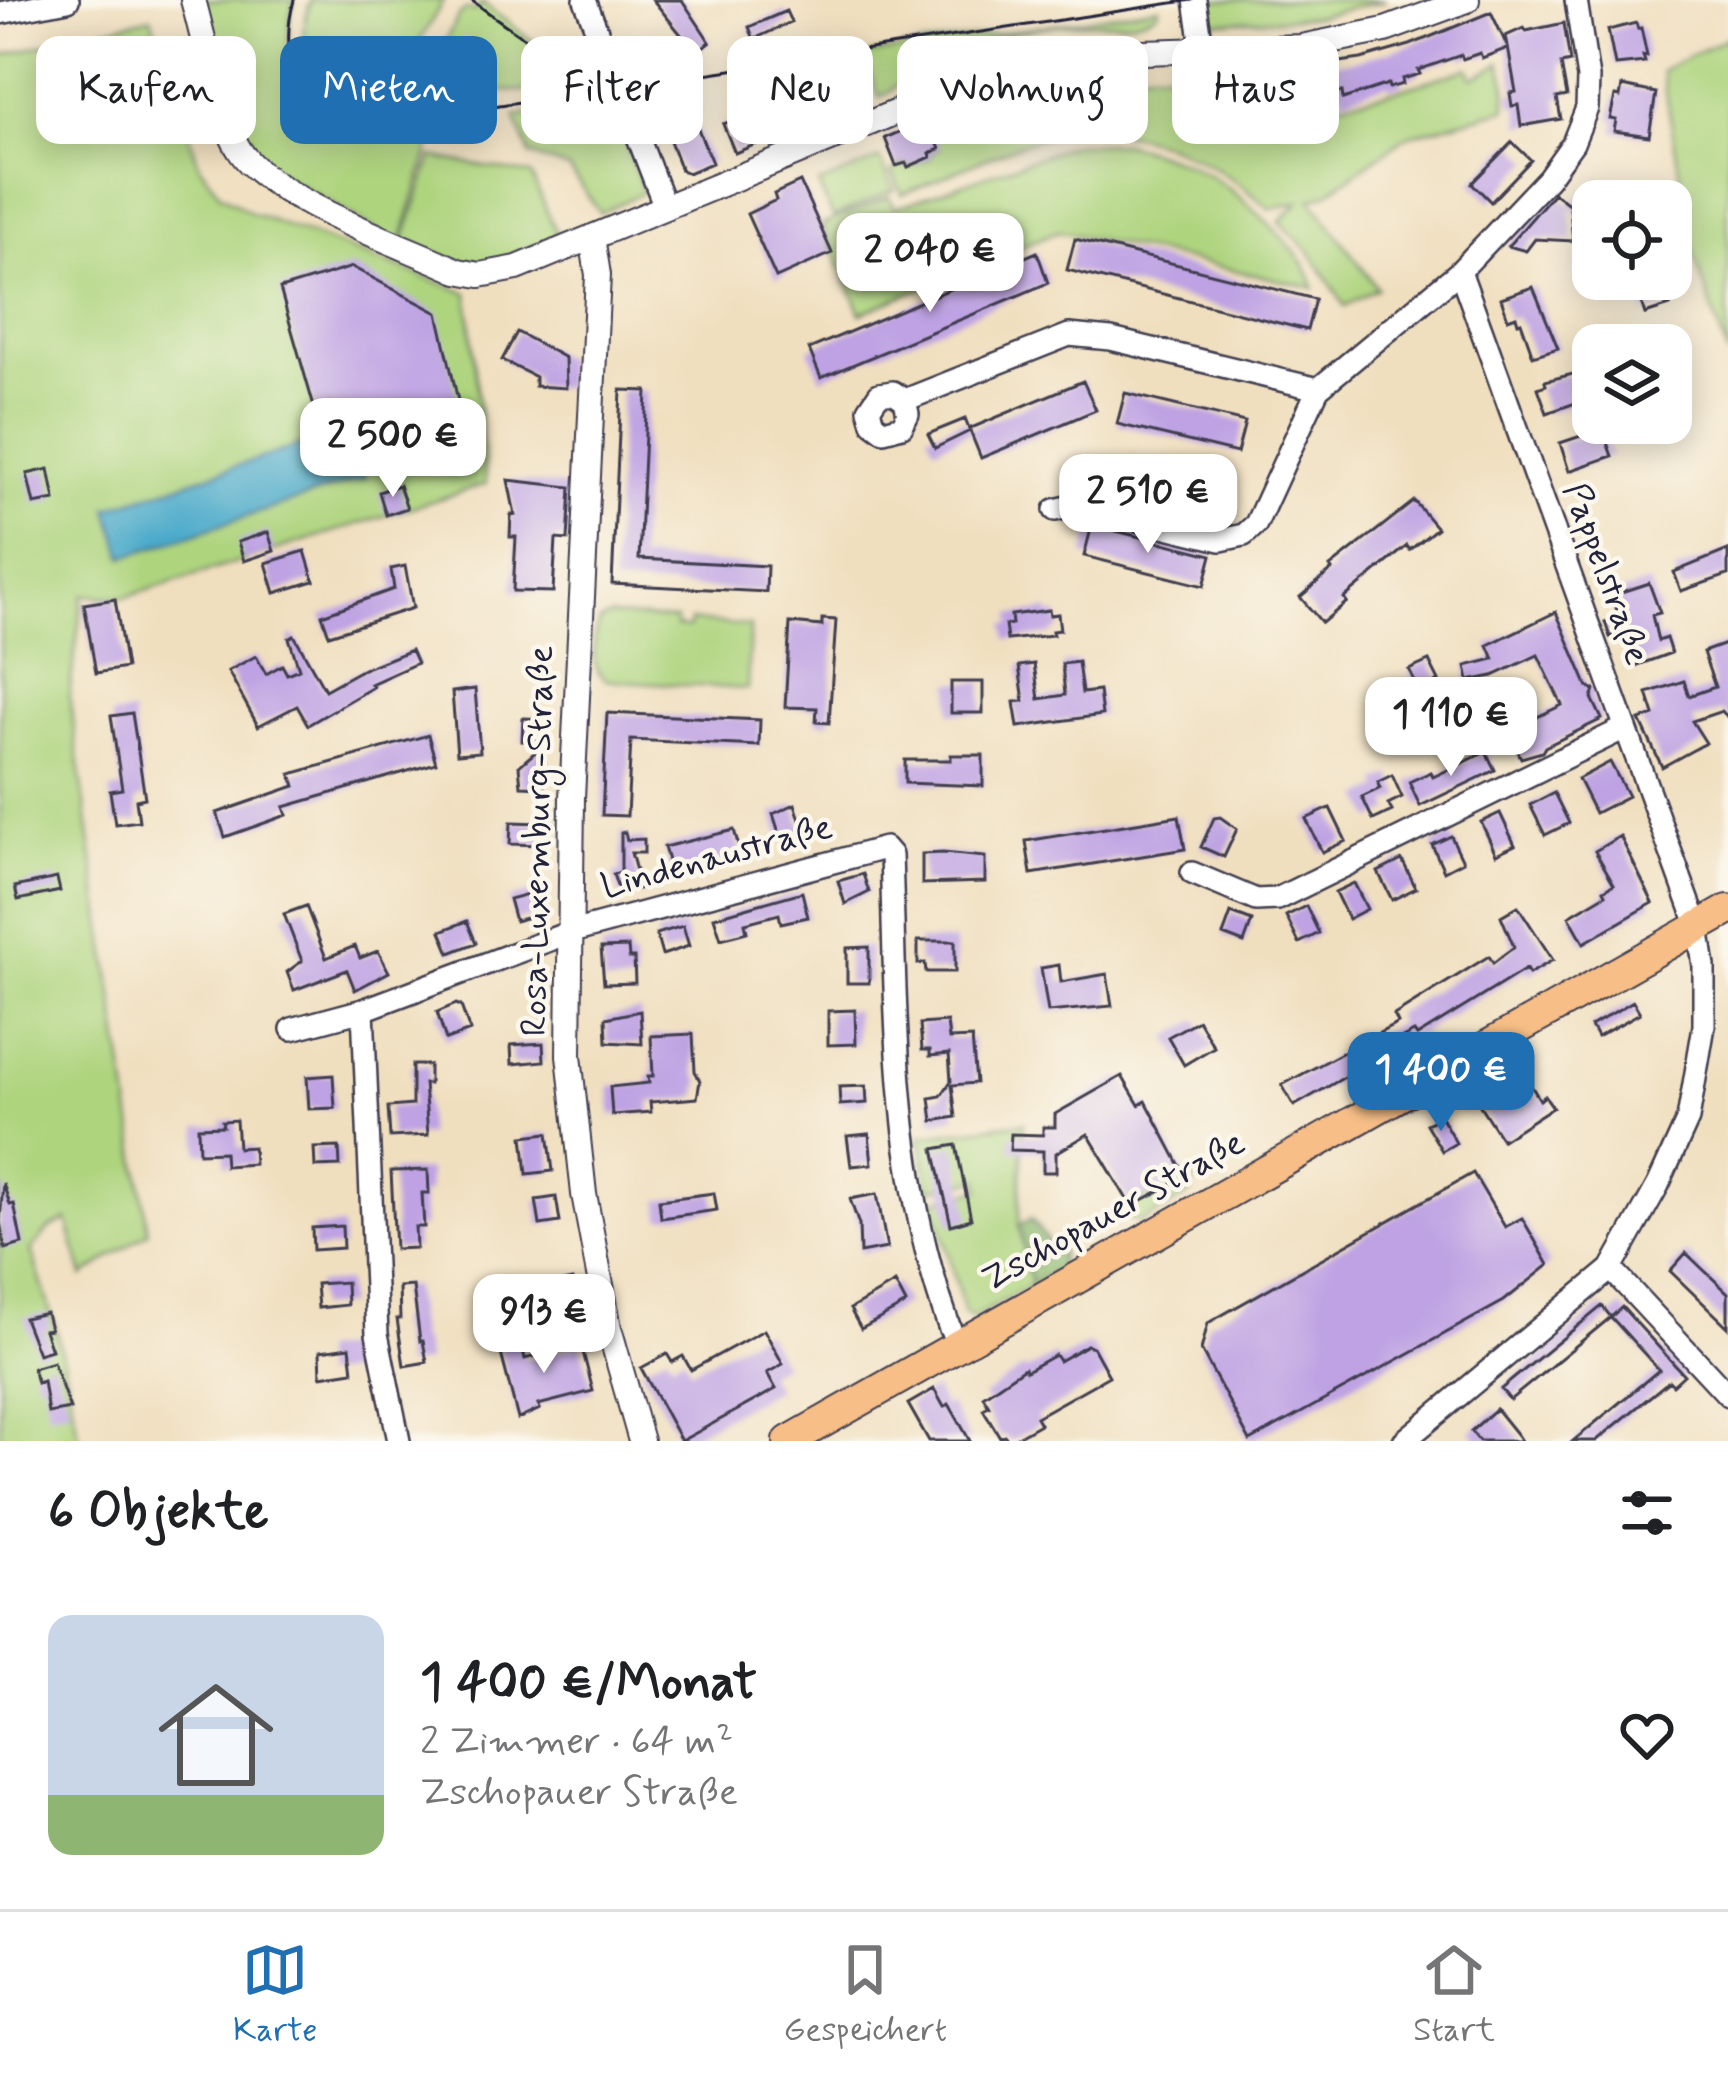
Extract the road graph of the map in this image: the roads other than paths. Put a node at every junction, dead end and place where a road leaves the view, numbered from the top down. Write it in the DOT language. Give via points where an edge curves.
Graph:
graph roads {
  1 [pos="68,0"];
  2 [pos="193,0"];
  3 [pos="585,0"];
  4 [pos="1195,0"];
  5 [pos="1467,0"];
  6 [pos="1576,0"];
  7 [pos="0,13"];
  8 [pos="1201,36"];
  9 [pos="1339,40"];
  10 [pos="1172,53"];
  11 [pos="665,207"];
  12 [pos="592,237"];
  13 [pos="1460,271"];
  14 [pos="1318,389"];
  15 [pos="905,400"];
  16 [pos="1055,510"];
  17 [pos="1624,728"];
  18 [pos="1192,872"];
  19 [pos="1728,910"];
  20 [pos="1698,927"];
  21 [pos="568,933"];
  22 [pos="362,1010"];
  23 [pos="292,1029"];
  24 [pos="1611,1269"];
  25 [pos="950,1329"];
  26 [pos="1728,1395"];
  27 [pos="399,1441"];
  28 [pos="641,1441"];
  29 [pos="789,1441"];
  30 [pos="1404,1441"];
  1 -- 7 [label="street"];
  2 -- 12 [label="street" via="240,151 292,194 458,271 517,268"];
  3 -- 11 [label="street"];
  4 -- 8 [label="street"];
  5 -- 9 [label="street"];
  6 -- 13 [label="street" via="1588,78 1574,143"];
  10 -- 11 [label="street" via="1080,54 985,76"];
  11 -- 12 [label="street"];
  12 -- 21 [label="street, Rosa-Luxemburg-Straße" via="598,275"];
  13 -- 14 [label="street"];
  13 -- 17 [label="street, Pappelstraße"];
  14 -- 15 [label="street" via="1069,335"];
  14 -- 16 [label="street" via="1244,536 1221,541 1076,506"];
  17 -- 18 [label="street" via="1276,899 1256,900"];
  17 -- 20 [label="street, Pappelstraße"];
  19 -- 20 [label="main road, Zschopauer Straße"];
  20 -- 24 [label="street, Pappelstraße" via="1704,1025 1688,1119"];
  20 -- 29 [label="main road, Zschopauer Straße"];
  21 -- 22 [label="street, Lindenaustraße"];
  21 -- 25 [label="street, Lindenaustraße" via="888,850 904,1146 922,1243"];
  21 -- 28 [label="street, Rosa-Luxemburg-Straße" via="569,1054 584,1194"];
  22 -- 23 [label="street, Lindenaustraße"];
  22 -- 27 [label="street" via="377,1334"];
  24 -- 26 [label="street"];
  24 -- 30 [label="street"];
}
